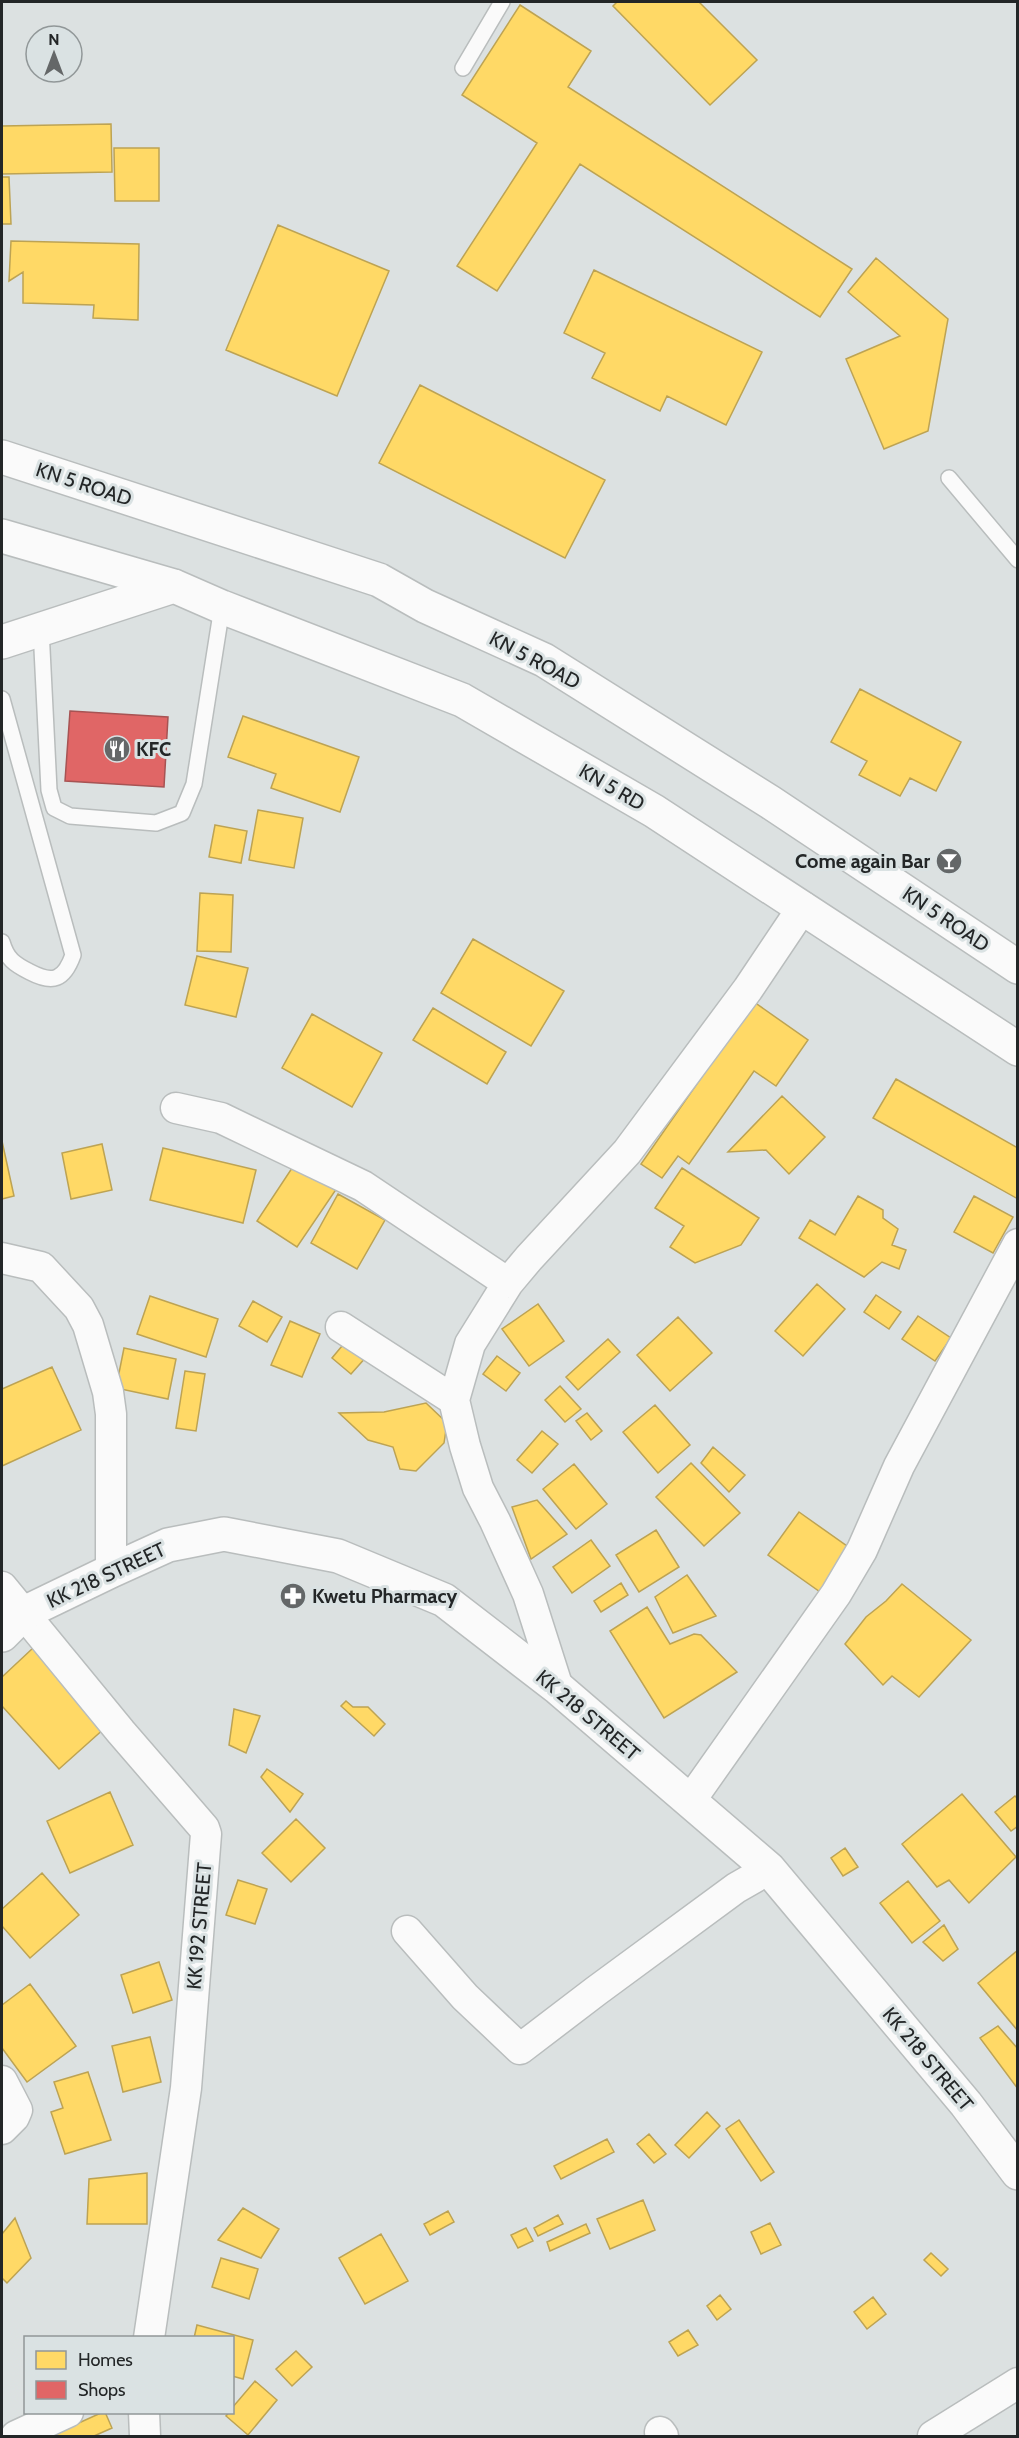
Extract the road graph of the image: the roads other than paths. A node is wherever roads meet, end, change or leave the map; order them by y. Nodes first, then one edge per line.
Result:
1 (502, 2) edge
2 (463, 68) dead end
3 (2, 457) edge
4 (949, 478) dead end
5 (2, 536) edge
6 (1017, 560) edge
7 (174, 586) junction
8 (222, 607) junction
9 (41, 629) junction
10 (2, 642) edge
11 (2, 699) edge
12 (803, 907) junction
13 (2, 942) edge
14 (1017, 967) edge
15 (1017, 1049) edge
16 (176, 1108) dead end
17 (1017, 1244) edge
18 (2, 1258) edge
19 (508, 1283) junction
20 (341, 1327) dead end
21 (454, 1400) junction
22 (111, 1571) junction
23 (2, 1587) edge
24 (13, 1624) edge
25 (558, 1688) junction
26 (690, 1801) junction
27 (769, 1869) junction
28 (407, 1931) dead end
29 (2, 2081) edge
30 (2, 2129) edge
31 (1017, 2174) edge
32 (149, 2336) edge
33 (1017, 2383) edge
34 (64, 2414) edge
35 (144, 2414) edge
36 (16, 2436) edge
37 (145, 2436) edge
38 (933, 2436) edge

1 - 2 lane
3 - 14 main road, KN 5 ROAD
4 - 6 lane
5 - 7 main road
7 - 8 main road, KN 5 RD
7 - 9 main road
8 - 9 lane
8 - 12 main road, KN 5 RD
9 - 10 main road
11 - 13 lane
12 - 15 main road, KN 5 RD
12 - 19 street
16 - 19 street
17 - 26 street
18 - 22 street
19 - 21 street
20 - 21 street
21 - 25 street
22 - 24 main road, KK 218 STREET
22 - 25 main road, KK 218 STREET
23 - 24 street, KK 192 STREET
24 - 32 street, KK 192 STREET
25 - 26 main road, KK 218 STREET
26 - 27 main road, KK 218 STREET
27 - 28 street
27 - 31 main road, KK 218 STREET
29 - 30 street
33 - 38 street
34 - 36 street
35 - 37 street

